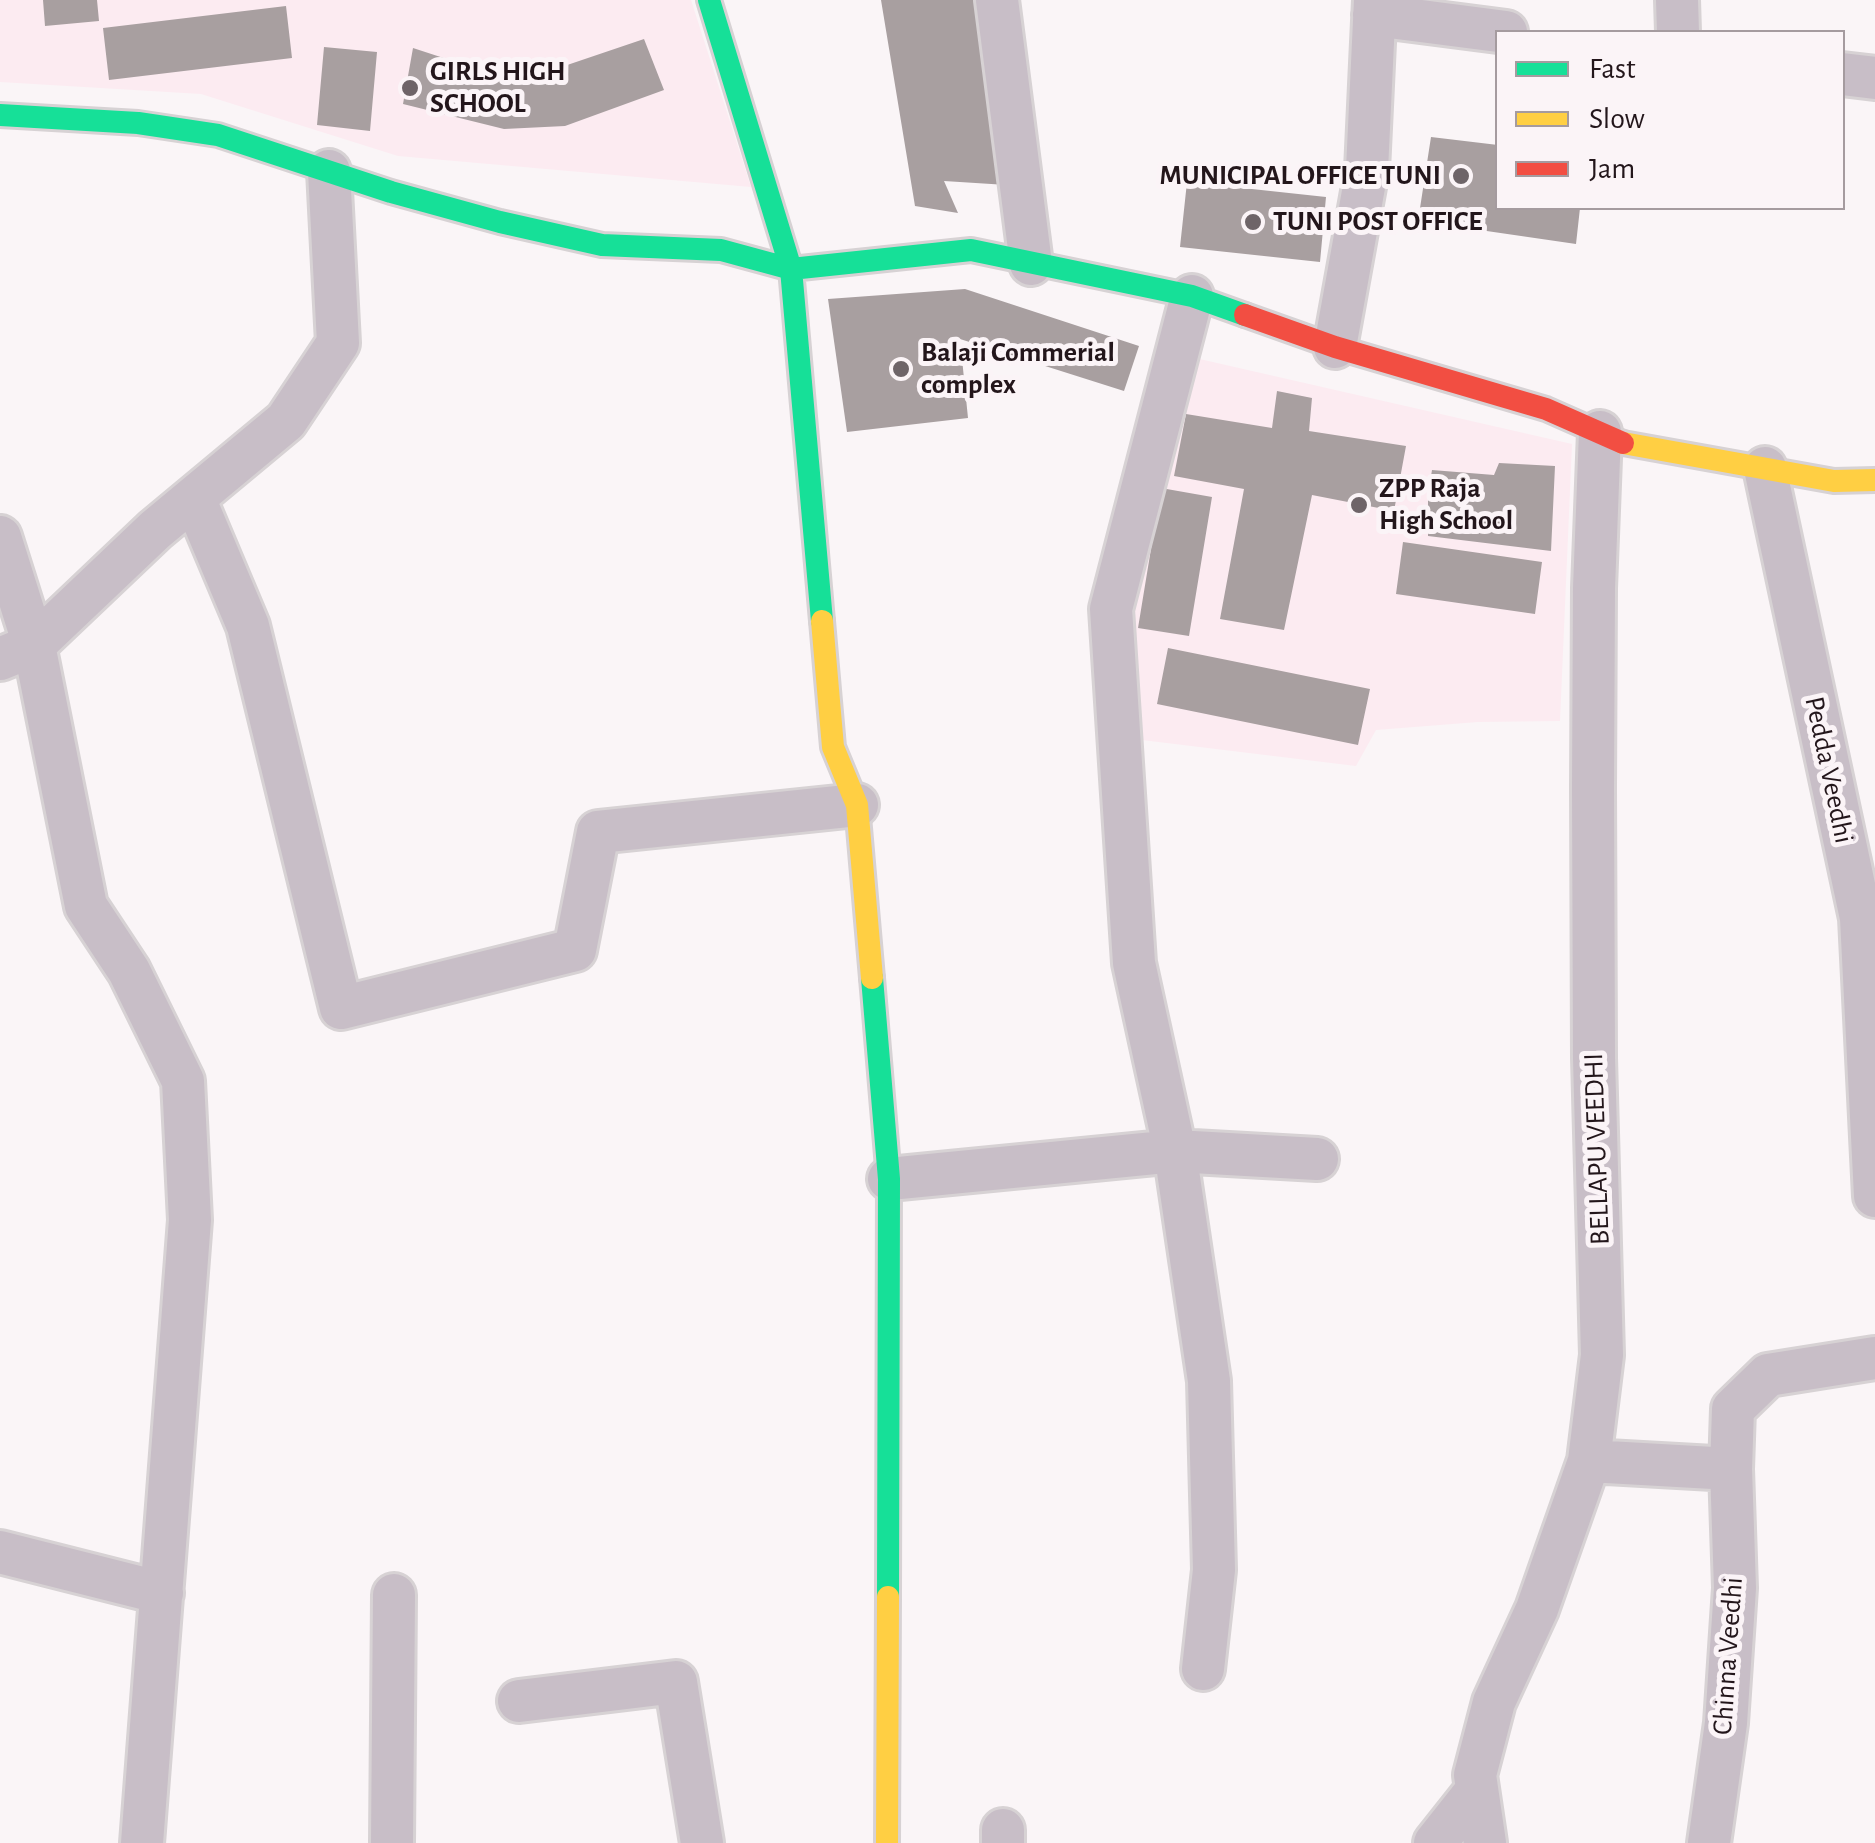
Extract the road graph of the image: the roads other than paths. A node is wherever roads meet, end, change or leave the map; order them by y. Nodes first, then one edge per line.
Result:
1 (709, 0) edge
2 (997, 0) edge
3 (1678, 0) edge
4 (1375, 8) edge
5 (1495, 30) edge
6 (1678, 30) edge
7 (1845, 74) edge
8 (1875, 78) edge
9 (0, 115) edge
10 (328, 171) junction
11 (1031, 264) junction
12 (791, 269) junction
13 (1192, 296) junction
14 (1334, 347) junction
15 (1600, 432) junction
16 (1765, 468) junction
17 (1875, 480) edge
18 (194, 498) junction
19 (0, 537) edge
20 (17, 652) edge
21 (857, 805) junction
22 (1175, 1151) junction
23 (1318, 1160) dead end
24 (889, 1179) junction
25 (1875, 1196) edge
26 (1875, 1358) edge
27 (1589, 1461) junction
28 (1730, 1468) junction
29 (0, 1552) edge
30 (162, 1593) junction
31 (394, 1595) dead end
32 (1203, 1670) dead end
33 (519, 1701) dead end
34 (1478, 1790) junction
35 (142, 1843) edge
36 (392, 1843) edge
37 (702, 1843) edge
38 (888, 1843) edge
39 (1435, 1843) edge
40 (1485, 1843) edge
41 (1709, 1843) edge

1 - 12 main road
2 - 11 street
3 - 6 street
4 - 5 street
4 - 14 street
7 - 8 street
9 - 10 main road
10 - 12 main road
10 - 18 street
11 - 12 main road
11 - 13 main road
12 - 21 main road
13 - 14 main road
13 - 22 street
14 - 15 main road
15 - 16 main road
15 - 27 street, BELLAPU VEEDHI
16 - 17 main road
16 - 25 street, Pedda Veedhi
18 - 20 street
18 - 21 street
19 - 20 street
20 - 30 street
21 - 24 main road
22 - 23 street
22 - 24 street
22 - 32 street
24 - 38 main road
26 - 28 street, Chinna Veedhi
27 - 28 street
27 - 34 street, BELLAPU VEEDHI
28 - 41 street, Chinna Veedhi
29 - 30 street
30 - 35 street
31 - 36 street
33 - 37 street
34 - 39 street
34 - 40 street, BELLAPU VEEDHI

